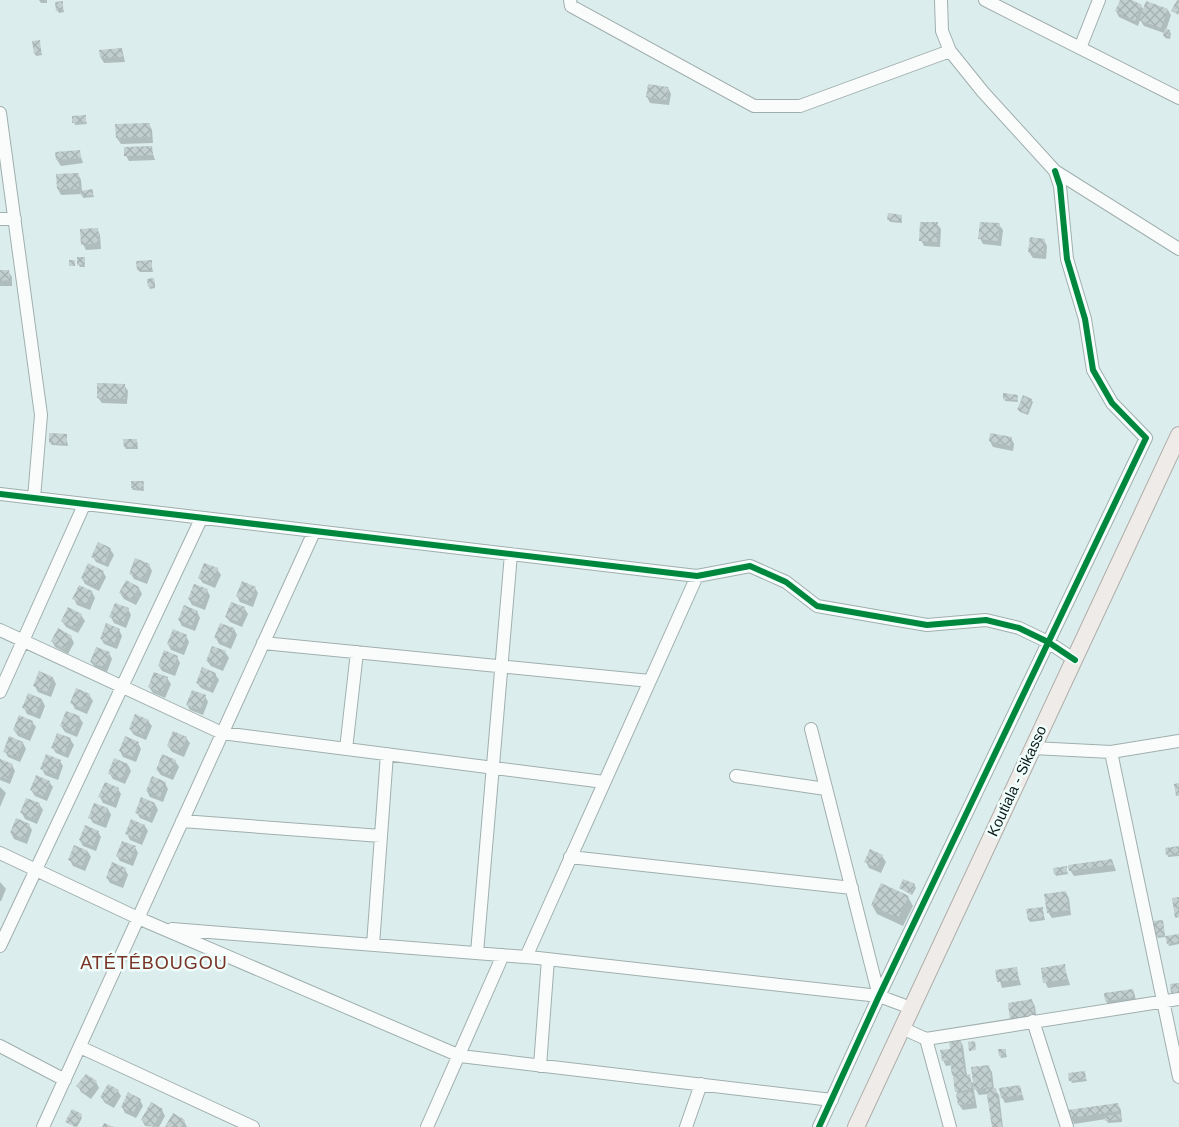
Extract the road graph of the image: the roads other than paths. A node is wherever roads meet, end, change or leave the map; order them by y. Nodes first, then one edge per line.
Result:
1 (570, 0) edge
2 (941, 0) edge
3 (985, 0) edge
4 (1099, 0) edge
5 (1080, 48) junction
6 (950, 51) junction
7 (1179, 98) edge
8 (0, 112) edge
9 (1055, 171) junction
10 (0, 219) edge
11 (14, 219) junction
12 (1179, 249) edge
13 (1179, 436) edge
14 (0, 494) edge
15 (34, 498) junction
16 (84, 505) junction
17 (201, 519) junction
18 (314, 532) junction
19 (511, 554) junction
20 (697, 576) junction
21 (0, 630) edge
22 (23, 640) junction
23 (1048, 642) junction
24 (263, 643) junction
25 (357, 652) junction
26 (1075, 660) junction
27 (501, 666) junction
28 (650, 681) junction
29 (122, 687) junction
30 (0, 692) edge
31 (811, 729) dead end
32 (222, 733) junction
33 (1179, 741) edge
34 (1032, 748) junction
35 (346, 749) junction
36 (1111, 752) junction
37 (387, 754) junction
38 (493, 768) junction
39 (736, 776) dead end
40 (604, 782) junction
41 (826, 789) junction
42 (182, 821) junction
43 (381, 836) junction
44 (0, 853) edge
45 (570, 857) junction
46 (36, 870) junction
47 (852, 888) junction
48 (138, 918) junction
49 (160, 928) junction
50 (373, 945) junction
51 (0, 946) edge
52 (477, 953) junction
53 (503, 955) junction
54 (526, 957) junction
55 (548, 959) junction
56 (879, 996) junction
57 (1179, 999) edge
58 (1162, 1002) junction
59 (911, 1008) junction
60 (1033, 1021) junction
61 (902, 1028) junction
62 (926, 1039) junction
63 (0, 1046) edge
64 (80, 1047) junction
65 (460, 1056) junction
66 (540, 1066) junction
67 (1179, 1077) edge
68 (65, 1080) junction
69 (701, 1084) junction
70 (832, 1100) junction
71 (43, 1127) edge
72 (253, 1127) edge
73 (427, 1127) edge
74 (686, 1127) edge
75 (819, 1127) edge
76 (856, 1127) edge
77 (950, 1127) edge
78 (1067, 1127) edge

1 - 6 street
2 - 6 street
3 - 5 street
4 - 5 street
5 - 7 street
6 - 9 street
8 - 11 street
9 - 12 street
9 - 23 street
10 - 11 street
11 - 15 street
13 - 26 main road, Koutiala - Sikasso
14 - 15 street
15 - 16 street
16 - 17 street
16 - 22 street
17 - 18 street
17 - 29 street
18 - 19 street
18 - 24 street
19 - 20 street
19 - 27 street
20 - 23 street
20 - 28 street
21 - 22 street
22 - 29 street
22 - 30 street
23 - 26 street
23 - 56 street
24 - 25 street
24 - 32 street
25 - 27 street
25 - 35 street
26 - 34 main road, Koutiala - Sikasso
27 - 28 street
27 - 38 street
28 - 40 street
29 - 32 street
29 - 46 street
31 - 41 street
32 - 35 street
32 - 42 street
33 - 36 street
34 - 36 street
34 - 59 main road, Koutiala - Sikasso
35 - 37 street
36 - 58 street
37 - 38 street
37 - 43 street
38 - 40 street
38 - 52 street
39 - 41 street
40 - 45 street
41 - 47 street
42 - 43 street
42 - 48 street
43 - 50 street
44 - 46 street
45 - 47 street
45 - 54 street
46 - 48 street
46 - 51 street
47 - 56 street
48 - 49 street
48 - 64 street
49 - 50 street
49 - 65 street
50 - 52 street
52 - 53 street
53 - 54 street
53 - 65 street
54 - 55 street
55 - 56 street
55 - 66 street
56 - 59 street
56 - 70 street
57 - 58 street
58 - 60 street
58 - 67 street
59 - 61 main road, Koutiala - Sikasso
60 - 62 street
60 - 78 street
61 - 62 street
61 - 76 main road, Koutiala - Sikasso
62 - 77 street
63 - 68 street
64 - 68 street
64 - 72 street
65 - 66 street
65 - 73 street
66 - 69 street
68 - 71 street
69 - 70 street
69 - 74 street
70 - 75 street

